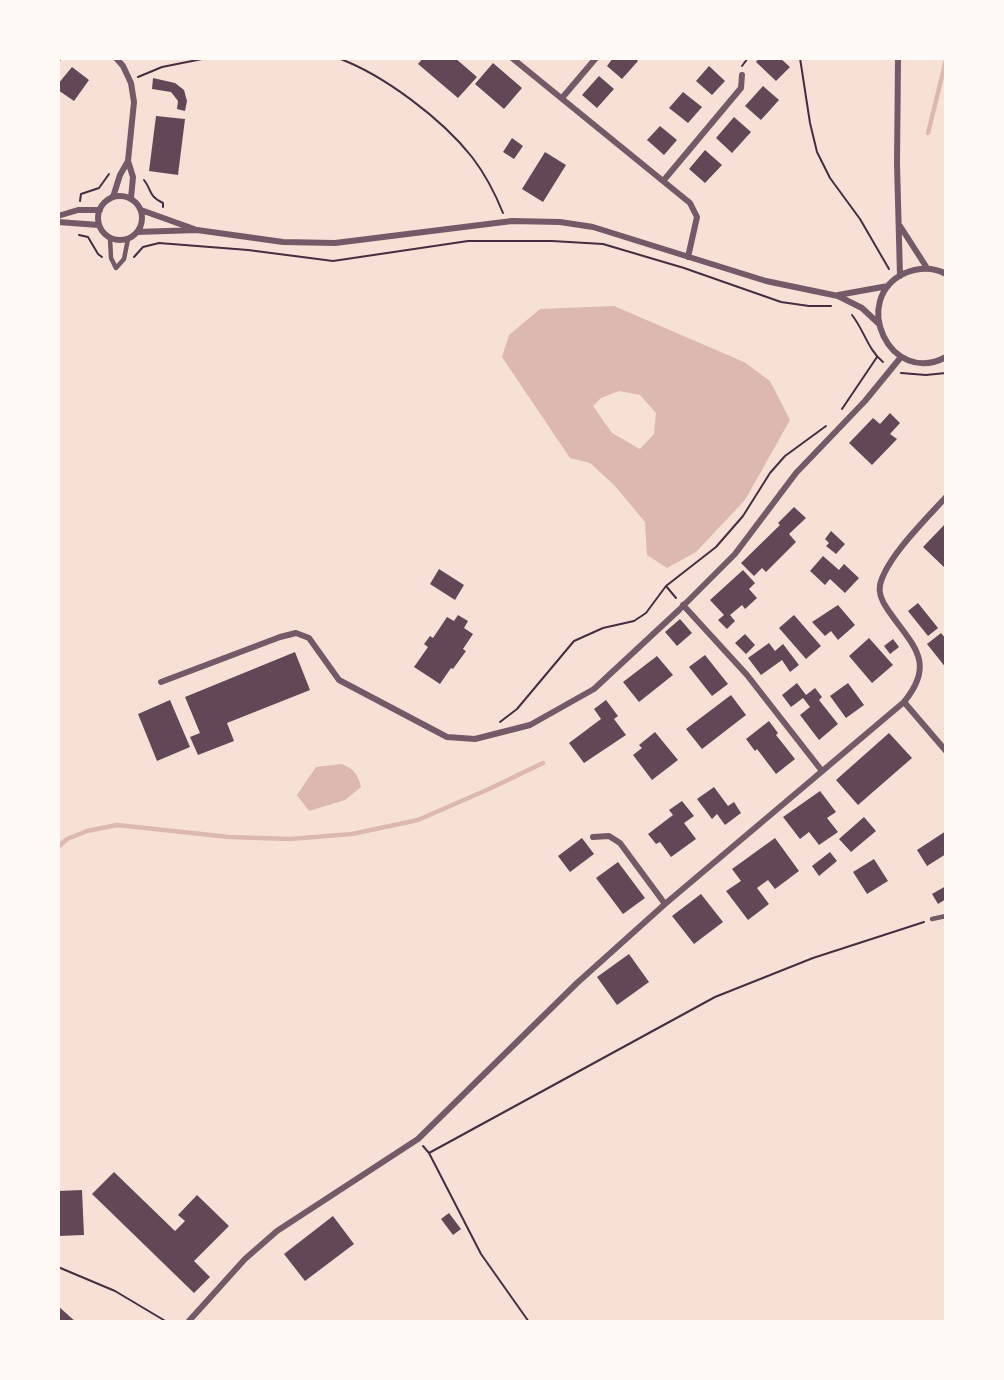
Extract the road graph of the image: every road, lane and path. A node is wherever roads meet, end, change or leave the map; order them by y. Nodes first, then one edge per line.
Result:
1 (116, 58) edge
2 (207, 58) edge
3 (339, 58) edge
4 (512, 58) edge
5 (596, 58) edge
6 (800, 58) edge
7 (898, 58) edge
8 (194, 60) edge
9 (742, 75) dead end
10 (130, 80) junction
11 (562, 99) junction
12 (128, 161) junction
13 (664, 180) junction
14 (113, 197) junction
15 (131, 198) junction
16 (100, 210) junction
17 (141, 210) junction
18 (58, 216) edge
19 (509, 221) junction
20 (58, 222) edge
21 (99, 225) junction
22 (900, 225) junction
23 (197, 230) junction
24 (137, 232) junction
25 (79, 235) dead end
26 (110, 238) junction
27 (128, 239) junction
28 (688, 257) junction
29 (111, 258) junction
30 (124, 259) junction
31 (927, 268) junction
32 (945, 274) edge
33 (898, 277) junction
34 (888, 286) junction
35 (837, 296) junction
36 (838, 308) dead end
37 (844, 309) dead end
38 (878, 323) junction
39 (877, 357) junction
40 (901, 357) junction
41 (945, 357) edge
42 (938, 361) junction
43 (945, 364) edge
44 (892, 369) junction
45 (945, 373) edge
46 (836, 415) dead end
47 (831, 421) dead end
48 (945, 497) edge
49 (666, 586) junction
50 (683, 605) junction
51 (161, 682) dead end
52 (904, 702) junction
53 (494, 726) dead end
54 (945, 751) edge
55 (822, 771) junction
56 (593, 837) dead end
57 (665, 904) junction
58 (945, 916) edge
59 (933, 919) joint
60 (58, 1267) edge
61 (167, 1322) edge
62 (188, 1322) edge
63 (529, 1322) edge

1 - 10 street
2 - 8 path
3 - 19 path
4 - 11 street
5 - 11 street
6 - 33 path
7 - 22 street
8 - 10 path
9 - 13 street
10 - 12 street
11 - 13 street
12 - 14 street
12 - 15 street
13 - 28 street
14 - 15 street
14 - 16 street
15 - 17 street
16 - 18 street
16 - 21 street
17 - 23 street
17 - 24 street
19 - 23 street
19 - 28 street
20 - 21 street
21 - 26 street
22 - 31 street
22 - 33 street
23 - 24 street
24 - 27 street
25 - 29 path
26 - 27 street
26 - 29 lane
27 - 30 lane
28 - 35 street
29 - 30 lane
30 - 36 path
31 - 32 street
31 - 33 street
33 - 34 street
34 - 35 street
34 - 38 street
35 - 38 street
37 - 39 path
38 - 40 street
39 - 44 path
39 - 46 path
40 - 42 street
40 - 44 street
41 - 42 street
42 - 43 street
44 - 45 path
44 - 50 street
47 - 49 path
48 - 52 street
49 - 50 path
49 - 53 path
50 - 51 street
50 - 55 street
52 - 54 street
52 - 55 street
55 - 57 street
56 - 57 street
57 - 62 street
58 - 59 lane
59 - 63 path
60 - 61 path

